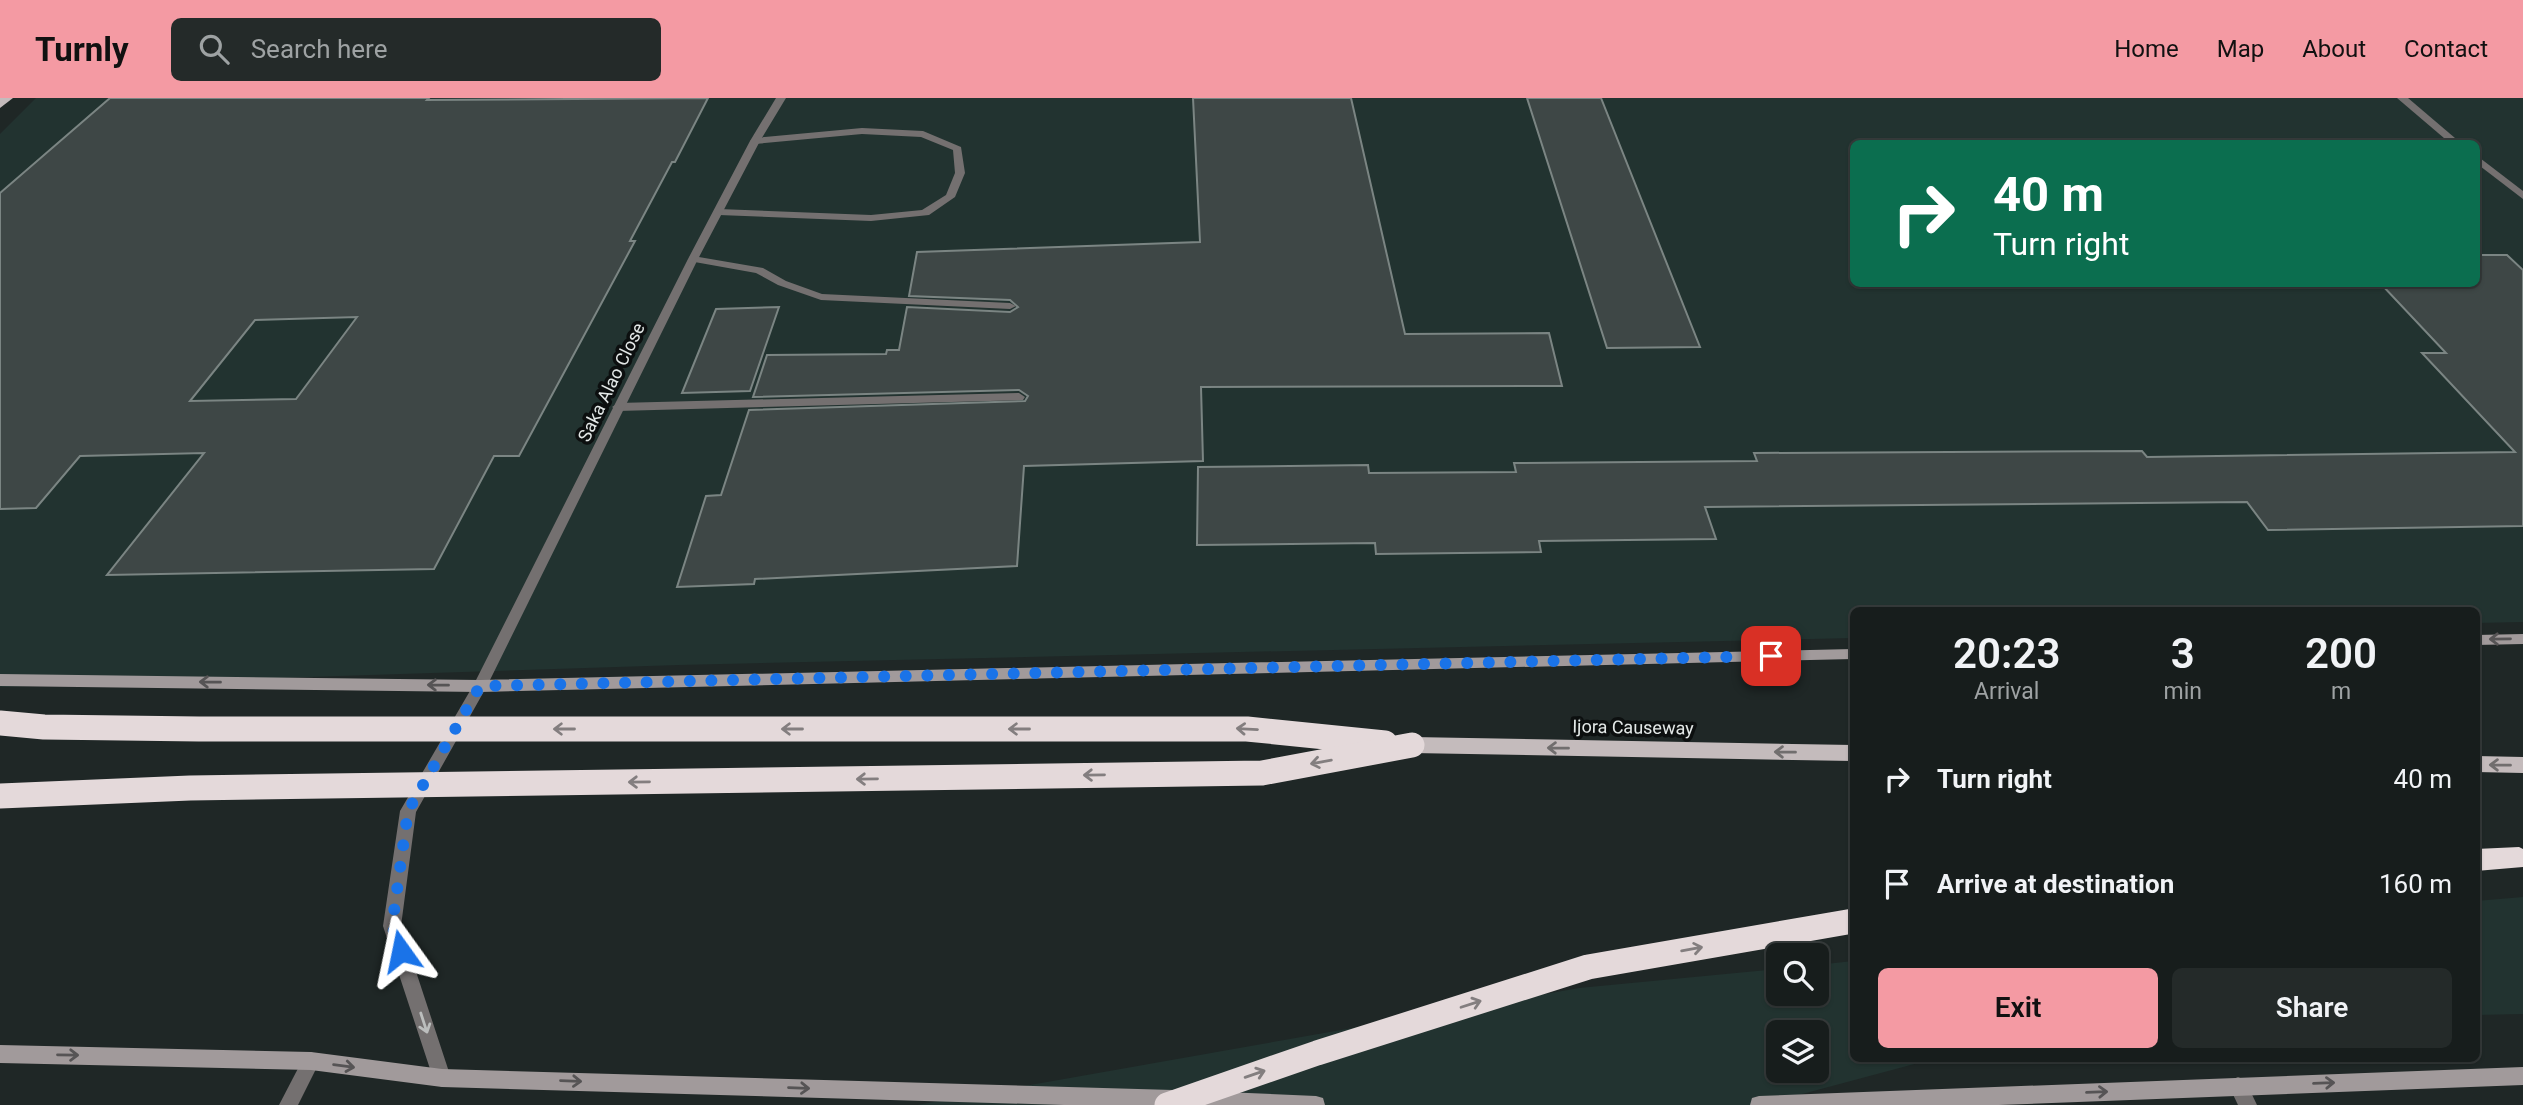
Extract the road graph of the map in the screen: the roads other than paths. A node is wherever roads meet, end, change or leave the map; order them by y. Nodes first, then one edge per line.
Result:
1 (7, 98) edge
2 (781, 98) edge
3 (2402, 98) edge
4 (0, 105) edge
5 (2453, 140) edge
6 (755, 141) junction
7 (2480, 161) edge
8 (2523, 196) edge
9 (719, 212) junction
10 (693, 259) junction
11 (1010, 306) dead end
12 (1019, 397) dead end
13 (618, 407) junction
14 (2523, 639) edge
15 (2480, 640) edge
16 (1850, 654) edge
17 (0, 680) edge
18 (480, 686) junction
19 (0, 723) edge
20 (1412, 745) junction
21 (1850, 753) edge
22 (2480, 764) edge
23 (2523, 765) edge
24 (0, 796) edge
25 (2521, 858) edge
26 (2480, 860) edge
27 (1850, 922) edge
28 (0, 1054) edge
29 (311, 1061) junction
30 (2523, 1076) edge
31 (442, 1078) junction
32 (2238, 1087) junction
33 (1172, 1103) edge
34 (288, 1105) edge
35 (1316, 1105) edge
36 (1759, 1105) edge
37 (2248, 1105) edge

1 - 4 main road
2 - 6 street, Saka Alao Close
3 - 5 street
6 - 9 street, Saka Alao Close
6 - 9 street
7 - 8 street
9 - 10 street, Saka Alao Close
10 - 11 street
10 - 13 street, Saka Alao Close
12 - 13 street
13 - 18 street, Saka Alao Close
14 -> 15 street
16 - 18 street
18 -> 17 street
18 -> 31 street, Saka Alao Close
20 -> 19 highway, bridge
21 -> 20 main road, Ijora Causeway
20 -> 24 highway, bridge
23 -> 22 main road
25 - 26 highway
33 -> 27 highway, bridge
28 -> 29 street
29 -> 31 street
29 - 34 street
32 -> 30 street
31 -> 33 street
36 -> 32 street
32 - 37 street
33 - 35 street

